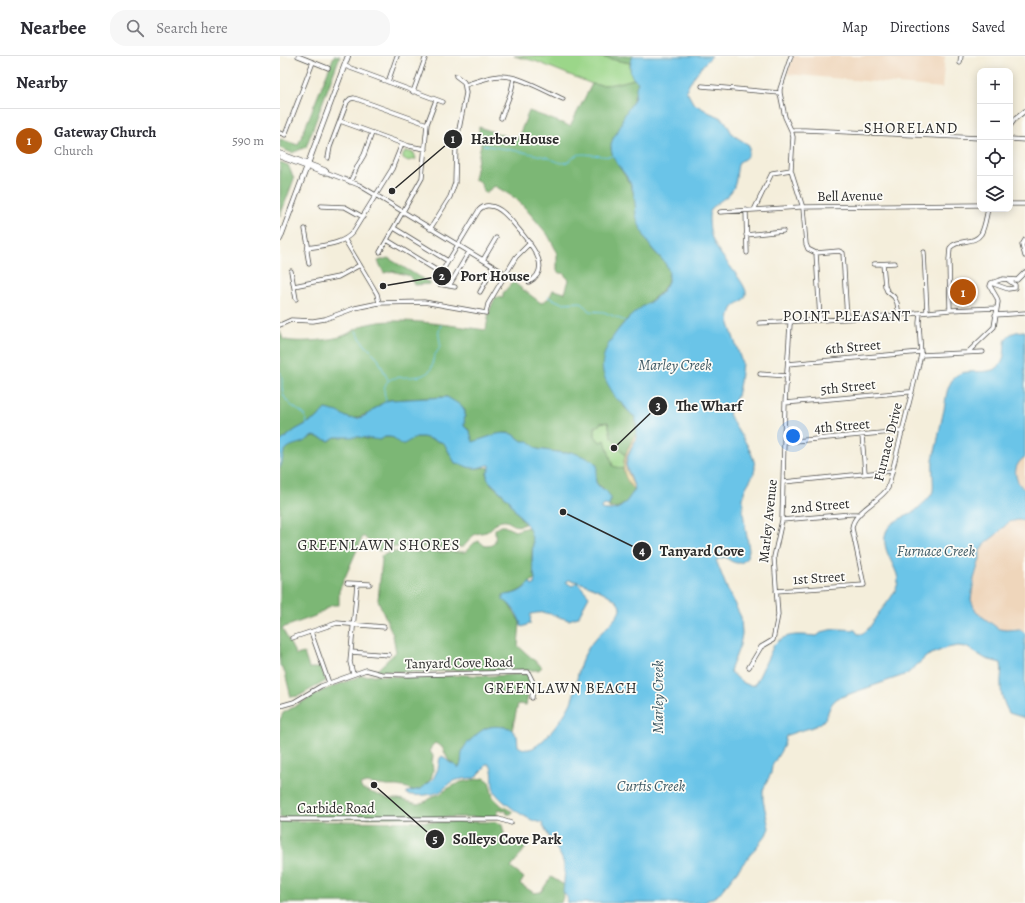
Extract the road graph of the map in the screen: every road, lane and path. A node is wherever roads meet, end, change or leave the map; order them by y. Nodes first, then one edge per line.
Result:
1 (298, 56) edge
2 (347, 56) edge
3 (397, 56) edge
4 (426, 56) edge
5 (791, 56) edge
6 (961, 56) edge
7 (313, 62) junction
8 (960, 63) dead end
9 (345, 66) junction
10 (328, 68) dead end
11 (456, 76) dead end
12 (514, 78) junction
13 (388, 82) junction
14 (465, 85) junction
15 (702, 86) dead end
16 (413, 92) junction
17 (780, 93) junction
18 (563, 99) dead end
19 (436, 100) junction
20 (443, 102) dead end
21 (1025, 111) edge
22 (501, 118) dead end
23 (340, 121) junction
24 (1013, 122) edge
25 (427, 124) junction
26 (791, 130) junction
27 (280, 133) edge
28 (372, 133) junction
29 (977, 138) edge
30 (1013, 139) edge
31 (1025, 140) edge
32 (402, 144) junction
33 (425, 149) junction
34 (280, 153) edge
35 (280, 157) edge
36 (328, 158) dead end
37 (307, 165) junction
38 (791, 170) junction
39 (350, 182) junction
40 (376, 196) junction
41 (977, 204) edge
42 (1013, 204) edge
43 (1025, 204) edge
44 (321, 206) dead end
45 (803, 208) junction
46 (746, 210) junction
47 (754, 210) junction
48 (403, 212) junction
49 (720, 212) dead end
50 (987, 212) edge
51 (363, 217) junction
52 (394, 228) junction
53 (304, 229) dead end
54 (430, 229) junction
55 (280, 232) edge
56 (783, 232) dead end
57 (746, 235) junction
58 (496, 238) dead end
59 (280, 239) edge
60 (345, 240) junction
61 (387, 240) junction
62 (1025, 240) edge
63 (530, 243) junction
64 (458, 245) junction
65 (308, 248) junction
66 (380, 252) dead end
67 (469, 252) junction
68 (924, 252) dead end
69 (747, 253) dead end
70 (816, 253) junction
71 (1025, 256) edge
72 (483, 260) junction
73 (448, 261) junction
74 (895, 263) dead end
75 (309, 264) dead end
76 (874, 264) dead end
77 (883, 264) junction
78 (360, 265) junction
79 (494, 267) junction
80 (291, 271) dead end
81 (1025, 272) edge
82 (506, 274) junction
83 (1007, 279) junction
84 (529, 282) dead end
85 (439, 284) dead end
86 (991, 284) junction
87 (294, 286) junction
88 (449, 286) junction
89 (454, 287) dead end
90 (480, 292) dead end
91 (296, 299) dead end
92 (379, 304) junction
93 (997, 308) junction
94 (950, 310) junction
95 (927, 312) junction
96 (920, 313) junction
97 (1025, 314) edge
98 (898, 315) junction
99 (996, 315) junction
100 (820, 319) junction
101 (847, 319) junction
102 (793, 320) junction
103 (759, 323) dead end
104 (280, 325) edge
105 (968, 352) junction
106 (983, 352) dead end
107 (921, 354) junction
108 (788, 364) junction
109 (760, 374) dead end
110 (787, 376) junction
111 (912, 392) junction
112 (786, 403) junction
113 (903, 431) junction
114 (862, 435) junction
115 (784, 442) junction
116 (892, 471) junction
117 (865, 473) junction
118 (784, 482) junction
119 (858, 516) junction
120 (782, 520) junction
121 (347, 583) dead end
122 (357, 584) junction
123 (370, 584) dead end
124 (776, 591) junction
125 (354, 624) junction
126 (384, 627) dead end
127 (310, 632) junction
128 (292, 638) dead end
129 (351, 652) junction
130 (389, 655) dead end
131 (749, 667) dead end
132 (353, 674) junction
133 (329, 683) junction
134 (532, 698) dead end
135 (280, 706) edge
136 (280, 819) edge
137 (511, 823) dead end

1 - 7 street
2 - 9 main road
2 - 37 main road
3 - 13 street
4 - 16 street
5 - 17 street
6 - 8 street
7 - 10 street
7 - 27 street
9 - 13 street
9 - 37 main road
11 - 14 street
12 - 14 street
12 - 18 street
12 - 22 street
13 - 16 street
14 - 54 street
15 - 17 street
16 - 19 street
17 - 26 street
19 - 20 street
19 - 25 street
21 - 24 street
23 - 25 street
23 - 28 street
23 - 36 street
25 - 33 street
26 - 29 street
26 - 38 street
28 - 32 street
28 - 39 street
30 - 31 street
32 - 33 street
32 - 40 street
33 - 48 street
34 - 37 street
35 - 37 street
37 - 39 street
37 - 55 main road
37 - 59 main road
38 - 45 street
38 - 47 street
39 - 40 street
40 - 48 street
40 - 51 street
41 - 45 street, Bell Avenue
42 - 43 street
44 - 51 street
45 - 47 street, Bell Avenue
45 - 70 street
46 - 47 street, Bell Avenue
46 - 49 street, Bell Avenue
46 - 57 street
48 - 52 street
48 - 54 street
50 - 94 street
51 - 60 street
52 - 61 street
52 - 73 street
53 - 65 street
54 - 64 street
56 - 57 street
57 - 69 street
58 - 72 street
60 - 65 street
60 - 78 street
61 - 66 street
61 - 73 street
62 - 71 street
63 - 64 street
63 - 82 street
63 - 84 street
64 - 67 street
64 - 73 street
65 - 75 street
67 - 72 street
67 - 88 street
68 - 95 street
70 - 100 street
70 - 101 street
72 - 79 street
74 - 77 street
76 - 77 street
77 - 98 street
78 - 87 street
78 - 92 street
79 - 82 street
79 - 90 street
80 - 87 street
81 - 83 street
82 - 92 street
83 - 86 street
83 - 86 street
85 - 88 street
86 - 93 street
87 - 91 street
88 - 89 street
92 - 104 street
93 - 94 street
93 - 99 street
94 - 95 street
95 - 96 street
96 - 98 street
96 - 107 street, Furnace Drive
97 - 99 street
98 - 101 street
99 - 105 street
100 - 101 street
100 - 102 street
102 - 103 street
102 - 108 street, Marley Avenue
105 - 106 street, 6th Street
105 - 107 street, 6th Street
107 - 108 street, 6th Street
107 - 111 street, Furnace Drive
108 - 110 street, Marley Avenue
109 - 110 street
110 - 112 street, Marley Avenue
111 - 112 street, 5th Street
111 - 113 street, Furnace Drive
112 - 115 street, Marley Avenue
113 - 114 street, 4th Street
113 - 116 street, Furnace Drive
114 - 115 street, 4th Street
114 - 117 street
115 - 118 street, Marley Avenue
116 - 117 street
116 - 119 street, Furnace Drive
117 - 118 street
118 - 120 street, Marley Avenue
119 - 120 street, 2nd Street
119 - 124 street, 1st Street
120 - 124 street, Marley Avenue
121 - 122 street
122 - 123 street
122 - 125 street
124 - 131 street, Marley Avenue
125 - 126 street
125 - 127 street
125 - 129 street
127 - 128 street
127 - 133 street
129 - 130 street
129 - 132 street
132 - 133 street
132 - 134 street, Tanyard Cove Road
133 - 135 street
136 - 137 street, Carbide Road

